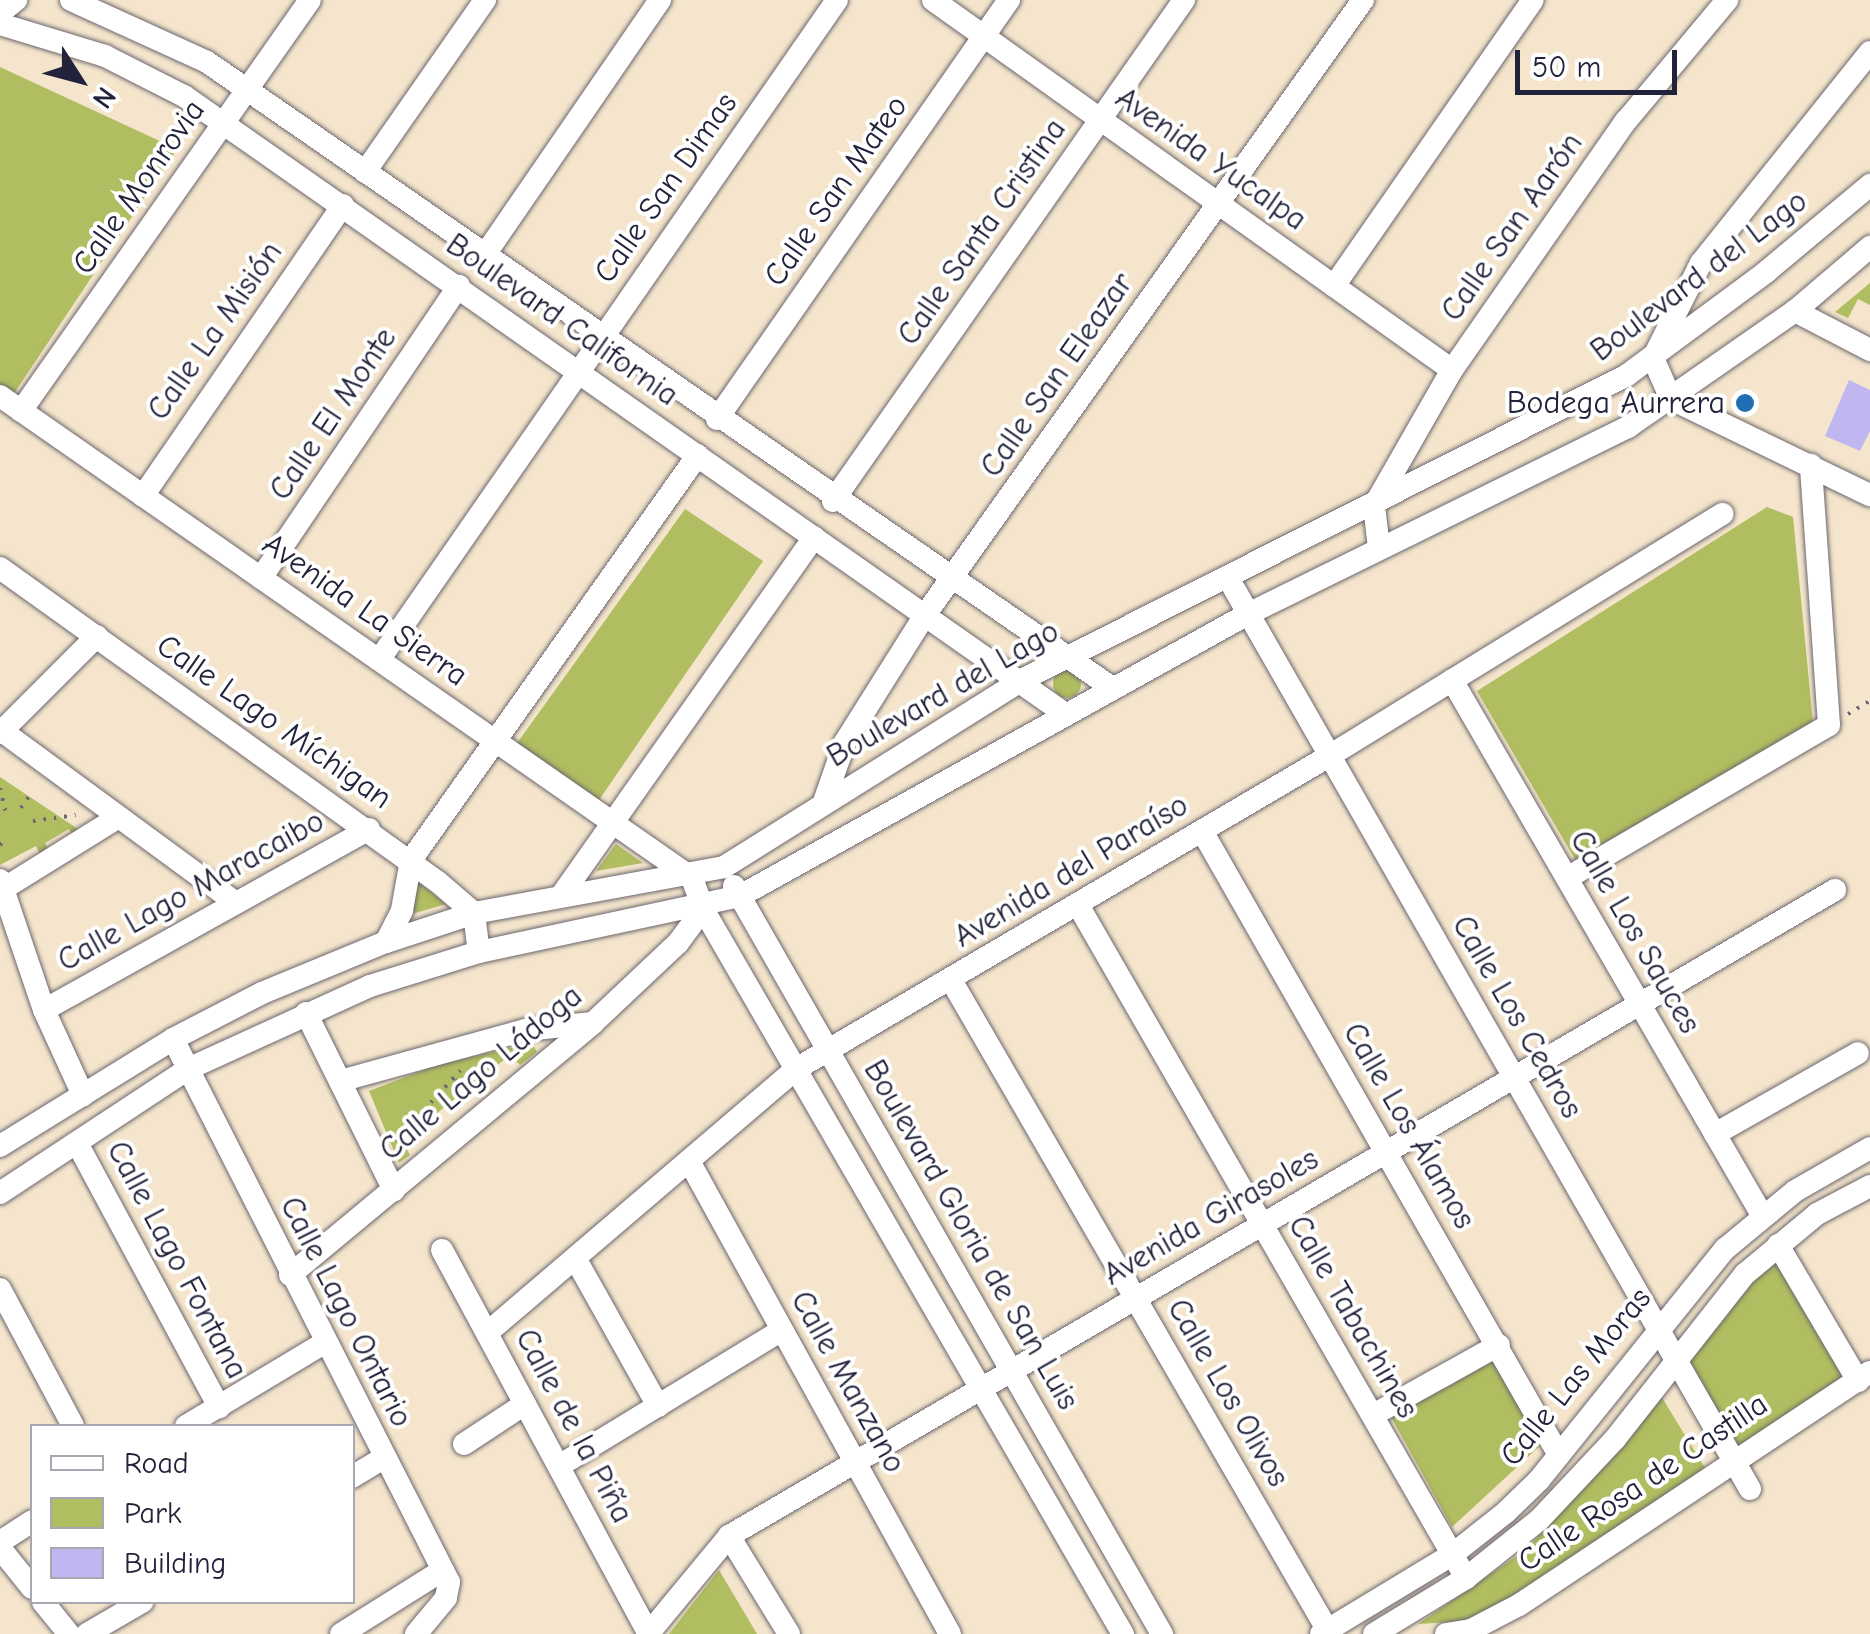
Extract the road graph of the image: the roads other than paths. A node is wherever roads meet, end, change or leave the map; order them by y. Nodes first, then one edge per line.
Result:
1 (16, 0) edge
2 (71, 0) edge
3 (310, 0) edge
4 (485, 0) edge
5 (660, 0) edge
6 (836, 0) edge
7 (933, 0) edge
8 (1009, 0) edge
9 (1184, 0) edge
10 (1363, 0) edge
11 (1533, 0) edge
12 (1727, 0) edge
13 (126, 9) edge
14 (0, 13) edge
15 (0, 24) edge
16 (984, 36) junction
17 (1870, 52) edge
18 (247, 90) junction
19 (1100, 119) junction
20 (225, 122) junction
21 (365, 172) junction
22 (1870, 184) edge
23 (1218, 203) junction
24 (343, 205) junction
25 (1870, 246) edge
26 (484, 256) junction
27 (459, 286) junction
28 (1334, 286) junction
29 (1795, 312) junction
30 (602, 338) junction
31 (1870, 350) edge
32 (1653, 358) junction
33 (1452, 370) junction
34 (579, 371) junction
35 (0, 396) edge
36 (1671, 399) junction
37 (21, 411) junction
38 (717, 419) junction
39 (698, 455) junction
40 (1811, 465) junction
41 (1870, 495) edge
42 (144, 496) junction
43 (833, 500) junction
44 (1374, 506) junction
45 (1723, 514) dead end
46 (814, 536) junction
47 (1379, 548) junction
48 (0, 568) edge
49 (261, 578) junction
50 (1228, 578) junction
51 (951, 581) junction
52 (1248, 614) junction
53 (925, 615) junction
54 (97, 636) junction
55 (1070, 658) junction
56 (378, 660) junction
57 (1452, 680) junction
58 (1020, 682) junction
59 (1111, 687) junction
60 (1064, 713) junction
61 (1, 732) edge
62 (495, 741) junction
63 (1330, 756) junction
64 (826, 799) junction
65 (111, 813) junction
66 (612, 822) junction
67 (369, 828) junction
68 (1202, 831) junction
69 (411, 860) junction
70 (724, 868) junction
71 (692, 878) junction
72 (1567, 878) junction
73 (2, 885) edge
74 (1835, 890) dead end
75 (561, 896) junction
76 (740, 896) junction
77 (236, 903) junction
78 (1078, 904) junction
79 (703, 910) junction
80 (474, 914) junction
81 (386, 942) junction
82 (479, 952) junction
83 (951, 980) junction
84 (1640, 1004) junction
85 (44, 1010) junction
86 (306, 1013) junction
87 (592, 1022) junction
88 (173, 1039) junction
89 (829, 1051) junction
90 (1858, 1053) dead end
91 (188, 1069) junction
92 (796, 1070) junction
93 (1514, 1078) junction
94 (340, 1082) junction
95 (83, 1095) junction
96 (1715, 1134) junction
97 (78, 1144) junction
98 (0, 1146) edge
99 (1870, 1148) edge
100 (1386, 1152) junction
101 (688, 1161) junction
102 (1870, 1186) edge
103 (394, 1190) junction
104 (0, 1193) edge
105 (1762, 1215) junction
106 (1262, 1224) junction
107 (1778, 1245) junction
108 (442, 1250) dead end
109 (575, 1258) junction
110 (290, 1275) junction
111 (0, 1288) edge
112 (1135, 1298) junction
113 (782, 1330) junction
114 (487, 1333) junction
115 (324, 1343) junction
116 (1666, 1344) junction
117 (1498, 1345) junction
118 (1012, 1371) junction
119 (1864, 1376) edge
120 (981, 1388) junction
121 (525, 1404) junction
122 (658, 1406) junction
123 (218, 1407) junction
124 (1372, 1415) junction
125 (73, 1424) edge
126 (189, 1424) edge
127 (464, 1444) dead end
128 (1559, 1454) junction
129 (384, 1458) junction
130 (1734, 1461) junction
131 (855, 1462) junction
132 (559, 1466) junction
133 (355, 1474) edge
134 (1750, 1489) dead end
135 (30, 1522) edge
136 (729, 1536) junction
137 (0, 1545) edge
138 (1452, 1554) junction
139 (446, 1576) junction
140 (1466, 1578) junction
141 (30, 1585) edge
142 (45, 1604) edge
143 (139, 1604) edge
144 (1324, 1632) edge
145 (69, 1634) edge
146 (88, 1634) edge
147 (341, 1634) edge
148 (416, 1634) edge
149 (648, 1634) edge
150 (788, 1634) edge
151 (950, 1634) edge
152 (1123, 1634) edge
153 (1162, 1634) edge
154 (1374, 1634) edge
155 (1446, 1634) edge

1 - 14 street
2 - 13 street, Boulevard California
3 - 18 street, Calle Monrovia
4 - 21 street
5 - 26 street
6 - 30 street, Calle San Dimas
7 - 16 street, Avenida Yucalpa
8 - 16 street, Calle San Mateo
9 - 19 street, Calle Santa Cristina
10 - 23 street, Calle San Eleazar
11 - 28 street
12 - 33 street, Calle San Aarón
13 - 18 street, Boulevard California
15 - 20 street, Boulevard California
16 - 19 street, Avenida Yucalpa
16 - 38 street, Calle San Mateo
17 - 32 street
18 - 20 street, Calle Monrovia
18 - 21 street, Boulevard California
19 - 23 street, Avenida Yucalpa
19 - 43 street, Calle Santa Cristina
20 - 24 street, Boulevard California
20 - 37 street, Calle Monrovia
21 - 26 street, Boulevard California
22 - 32 street, Boulevard del Lago
23 - 28 street, Avenida Yucalpa
23 - 51 street, Calle San Eleazar
24 - 27 street, Boulevard California
24 - 42 street, Calle La Misión
25 - 29 street
26 - 30 street, Boulevard California
27 - 34 street, Boulevard California
27 - 49 street, Calle El Monte
28 - 33 street, Avenida Yucalpa
29 - 31 street
29 - 36 street
30 - 34 street, Calle San Dimas
30 - 38 street, Boulevard California
32 - 36 street
32 - 44 street, Boulevard del Lago
33 - 44 street, Calle San Aarón
34 - 39 street, Boulevard California
34 - 56 street, Calle San Dimas
35 - 37 street, Avenida La Sierra
36 - 40 street
36 - 47 street
37 - 42 street, Avenida La Sierra
38 - 43 street, Boulevard California
39 - 46 street, Boulevard California
39 - 62 street
40 - 41 street
40 - 72 street
42 - 49 street, Avenida La Sierra
43 - 51 street, Boulevard California
44 - 47 street
44 - 50 street, Boulevard del Lago
45 - 57 street, Avenida del Paraíso
46 - 53 street, Boulevard California
46 - 66 street
47 - 52 street
48 - 54 street, Calle Lago Míchigan
49 - 56 street, Avenida La Sierra
50 - 52 street, Calle Los Cedros
50 - 55 street, Boulevard del Lago
51 - 53 street, Calle San Eleazar
51 - 55 street, Boulevard California
52 - 59 street
52 - 63 street, Calle Los Cedros
53 - 58 street, Boulevard California
53 - 64 street, Calle San Eleazar
54 - 61 street
54 - 67 street, Calle Lago Míchigan
55 - 58 street, Boulevard del Lago
55 - 59 street, Boulevard California
56 - 62 street, Avenida La Sierra
57 - 63 street, Avenida del Paraíso
57 - 72 street, Calle Los Sauces
58 - 60 street, Boulevard California
58 - 64 street, Boulevard del Lago
59 - 60 street
60 - 76 street
61 - 65 street
62 - 66 street, Avenida La Sierra
62 - 69 street
63 - 68 street, Avenida del Paraíso
63 - 93 street, Calle Los Cedros
64 - 70 street, Boulevard del Lago
65 - 73 street
65 - 77 street
66 - 71 street, Avenida La Sierra
66 - 75 street
67 - 69 street, Calle Lago Míchigan
67 - 77 street, Calle Lago Maracaibo
68 - 78 street, Avenida del Paraíso
68 - 100 street, Calle Los Álamos
69 - 80 street, Calle Lago Míchigan
69 - 81 street
70 - 71 street, Boulevard del Lago
70 - 76 street, Boulevard Gloria de San Luis
71 - 75 street, Boulevard del Lago
71 - 79 street
72 - 84 street, Calle Los Sauces
73 - 85 street
74 - 84 street, Avenida Girasoles
75 - 80 street, Boulevard del Lago
76 - 79 street
76 - 89 street, Boulevard Gloria de San Luis
77 - 85 street, Calle Lago Maracaibo
78 - 83 street, Avenida del Paraíso
78 - 106 street, Calle Tabachines
79 - 82 street
79 - 87 street, Calle Lago Ládoga
79 - 92 street
80 - 81 street, Boulevard del Lago
80 - 82 street
81 - 88 street, Boulevard del Lago
82 - 86 street
83 - 89 street, Avenida del Paraíso
83 - 112 street, Calle Los Olivos
84 - 93 street, Avenida Girasoles
84 - 96 street, Calle Los Sauces
85 - 95 street
86 - 91 street
86 - 94 street
87 - 94 street
87 - 103 street, Calle Lago Ládoga
88 - 91 street, Calle Lago Ontario
88 - 95 street, Boulevard del Lago
89 - 92 street, Avenida del Paraíso
89 - 118 street, Boulevard Gloria de San Luis
90 - 96 street
91 - 97 street
91 - 110 street, Calle Lago Ontario
92 - 101 street, Avenida del Paraíso
92 - 120 street
93 - 100 street, Avenida Girasoles
93 - 116 street, Calle Los Cedros
94 - 103 street
95 - 98 street, Boulevard del Lago
96 - 105 street, Calle Los Sauces
97 - 104 street
97 - 123 street, Calle Lago Fontana
99 - 105 street, Calle Las Moras
100 - 106 street, Avenida Girasoles
100 - 117 street, Calle Los Álamos
101 - 109 street, Avenida del Paraíso
101 - 113 street, Calle Manzano
102 - 107 street
103 - 110 street, Calle Lago Ládoga
105 - 116 street, Calle Las Moras
106 - 112 street, Avenida Girasoles
106 - 124 street, Calle Tabachines
107 - 116 street
107 - 119 street
108 - 114 street, Calle de la Piña
109 - 114 street, Avenida del Paraíso
109 - 122 street
110 - 115 street, Calle Lago Ontario
111 - 125 street
112 - 118 street, Avenida Girasoles
112 - 144 street, Calle Los Olivos
113 - 122 street
113 - 131 street, Calle Manzano
114 - 121 street, Calle de la Piña
115 - 123 street
115 - 129 street, Calle Lago Ontario
116 - 128 street, Calle Las Moras
116 - 130 street, Calle Los Cedros
116 - 140 street
117 - 124 street
117 - 128 street, Calle Los Álamos
118 - 120 street, Avenida Girasoles
118 - 153 street, Boulevard Gloria de San Luis
119 - 130 street, Calle Rosa de Castilla
120 - 131 street, Avenida Girasoles
120 - 152 street
121 - 127 street
121 - 132 street, Calle de la Piña
122 - 132 street
123 - 126 street
124 - 138 street, Calle Tabachines
128 - 138 street, Calle Las Moras
129 - 133 street
129 - 139 street, Calle Lago Ontario
130 - 134 street, Calle Los Cedros
130 - 155 street, Calle Rosa de Castilla
131 - 136 street, Avenida Girasoles
131 - 151 street, Calle Manzano
132 - 149 street, Calle de la Piña
135 - 137 street
136 - 149 street, Avenida Girasoles
136 - 150 street
137 - 141 street
138 - 140 street, Calle Tabachines
138 - 144 street, Calle Las Moras
139 - 147 street
139 - 148 street
140 - 154 street
142 - 145 street
143 - 146 street

